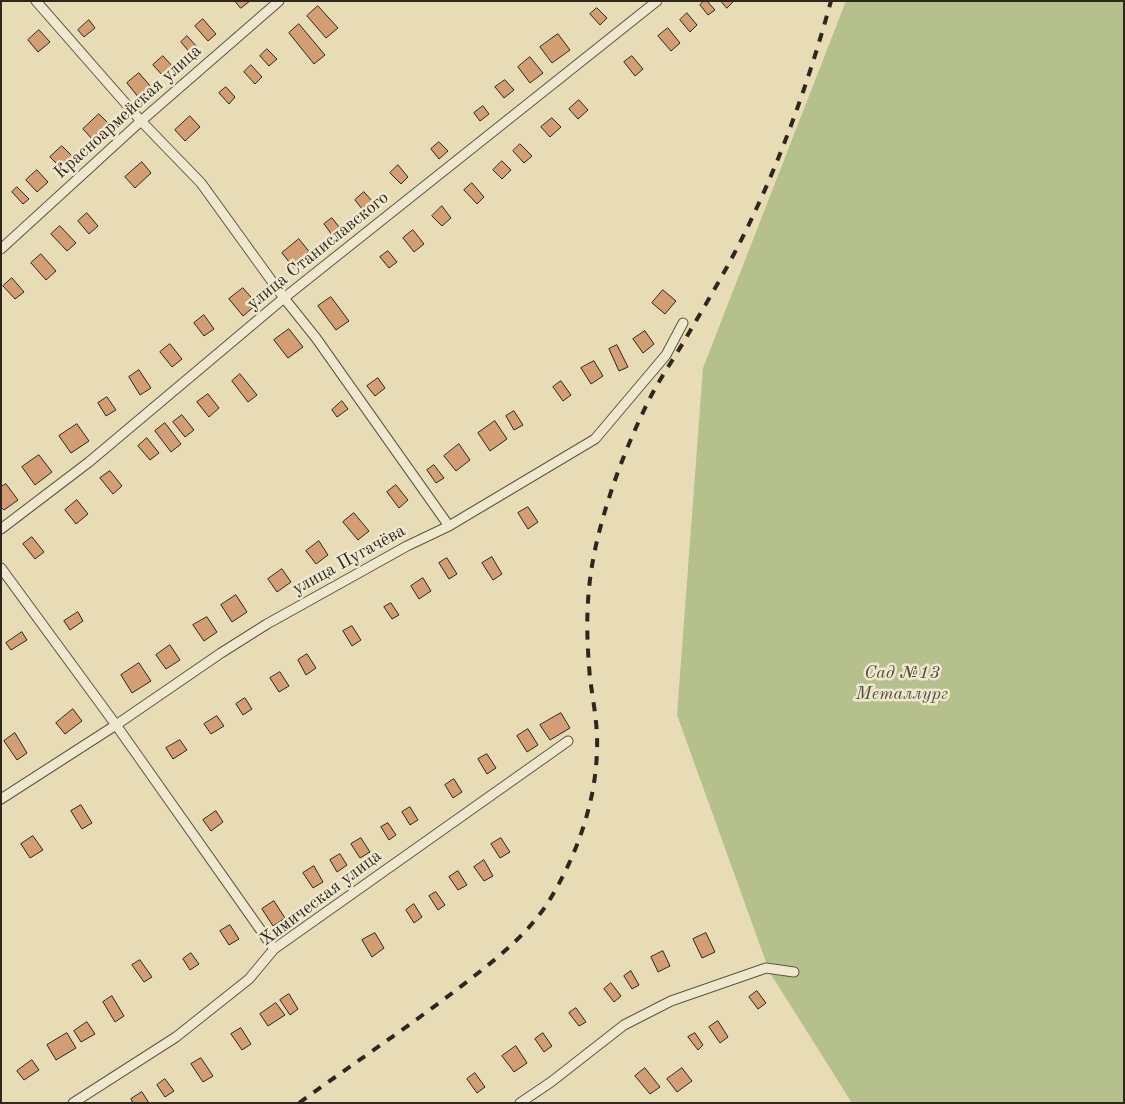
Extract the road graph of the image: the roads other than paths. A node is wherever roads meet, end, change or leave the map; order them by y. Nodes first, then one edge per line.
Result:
1 (36, 1) edge
2 (279, 1) edge
3 (657, 1) edge
4 (141, 121) junction
5 (1, 249) edge
6 (284, 298) junction
7 (683, 324) dead end
8 (449, 526) junction
9 (1, 529) edge
10 (1, 568) edge
11 (116, 725) junction
12 (568, 741) dead end
13 (1, 799) edge
14 (274, 949) junction
15 (794, 972) dead end
16 (73, 1103) edge
17 (520, 1103) edge

1 - 4 street
2 - 4 street, Красноармейская улица
3 - 6 street, улица Станиславского
4 - 5 street, Красноармейская улица
4 - 6 street
6 - 8 street
6 - 9 street, улица Станиславского
7 - 8 street, улица Пугачёва
8 - 11 street, улица Пугачёва
10 - 11 street
11 - 13 street, улица Пугачёва
11 - 14 street
12 - 14 street, Химическая улица
14 - 16 street, Химическая улица
15 - 17 street

